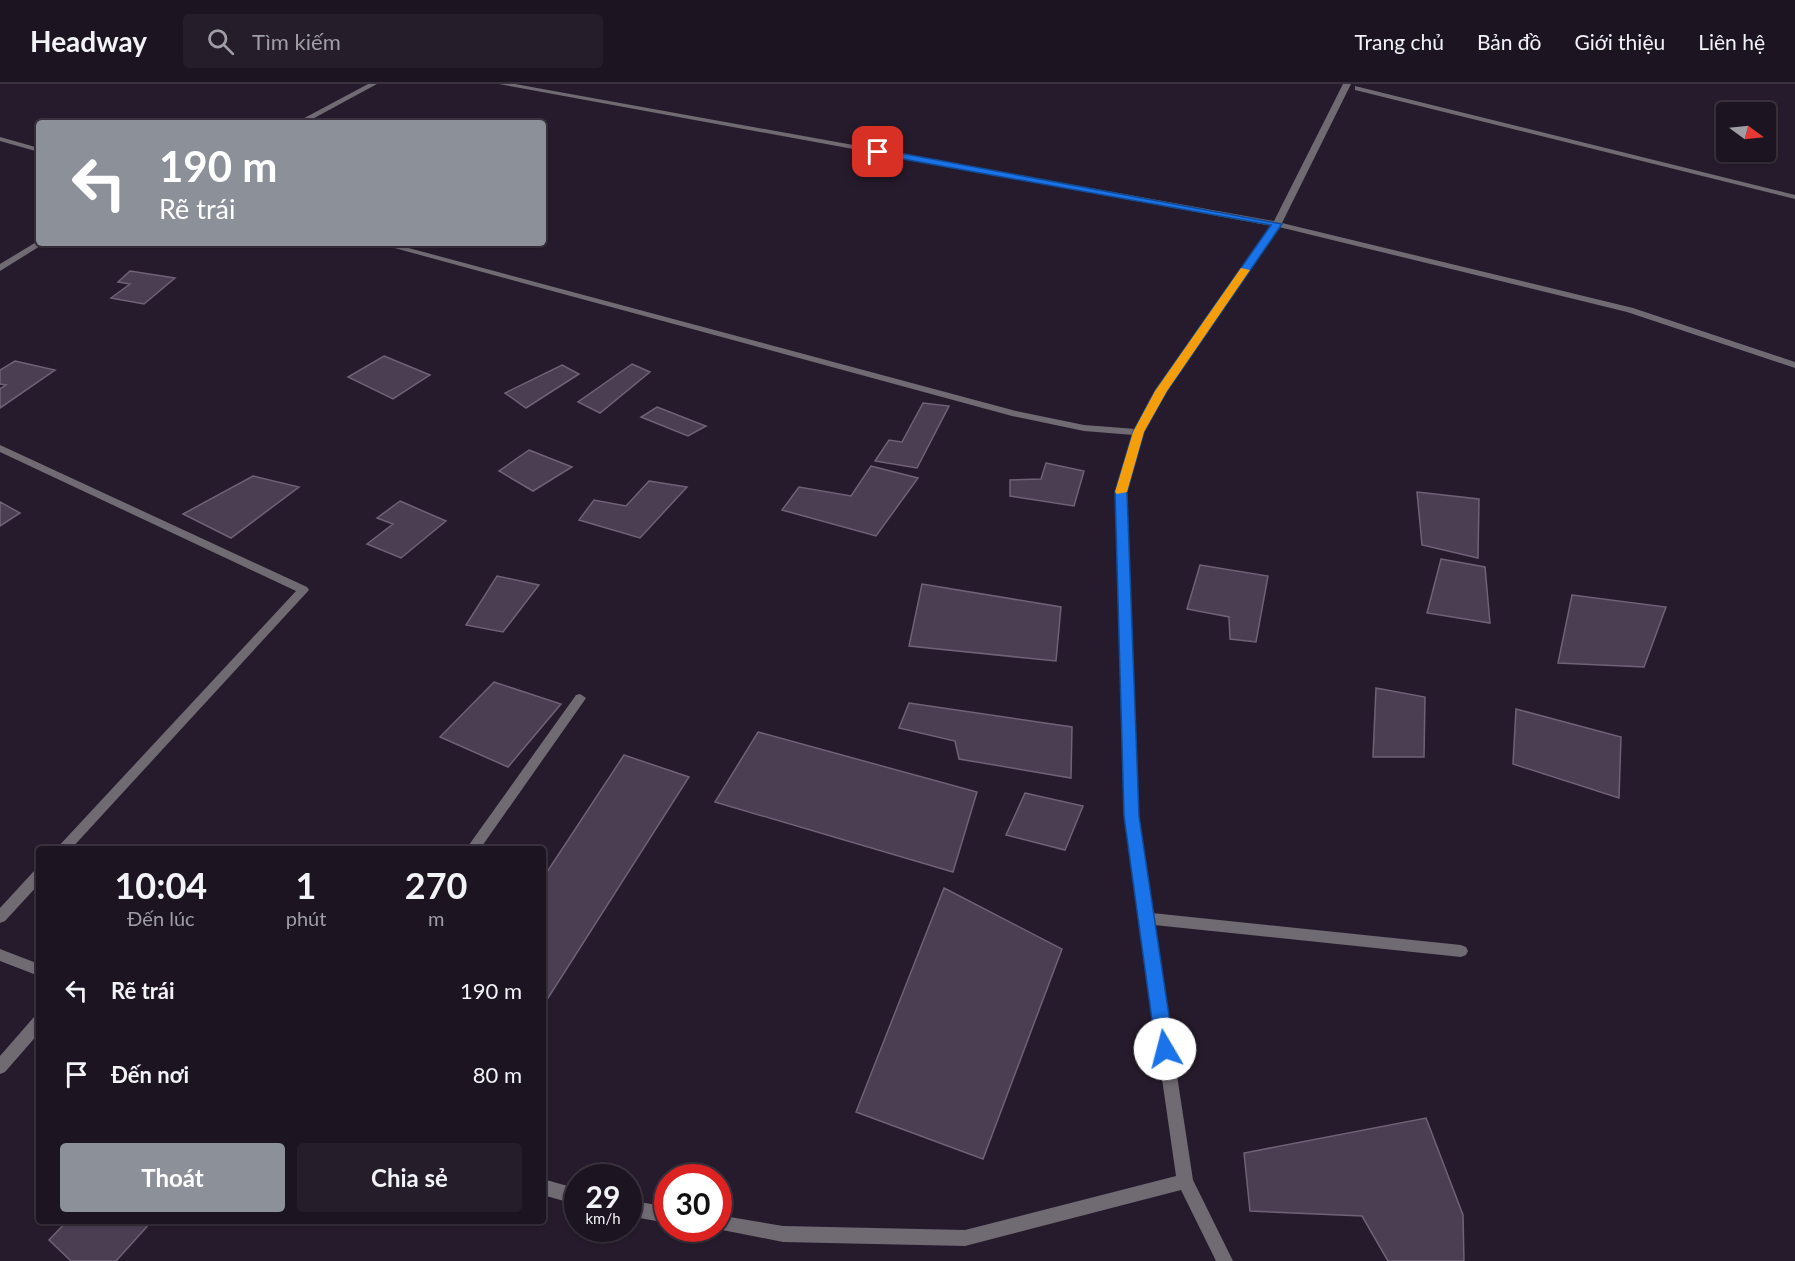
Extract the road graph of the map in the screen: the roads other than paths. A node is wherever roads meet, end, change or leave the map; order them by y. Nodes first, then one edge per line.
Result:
1 (373, 84) edge
2 (503, 84) edge
3 (1352, 86) edge
4 (305, 120) edge
5 (0, 139) edge
6 (36, 149) edge
7 (1795, 197) edge
8 (1277, 224) junction
9 (36, 246) edge
10 (391, 246) edge
11 (0, 268) edge
12 (1795, 365) edge
13 (1138, 432) junction
14 (0, 448) edge
15 (580, 698) dead end
16 (66, 846) edge
17 (475, 846) edge
18 (36, 878) edge
19 (0, 917) edge
20 (1146, 918) junction
21 (1461, 951) dead end
22 (0, 955) edge
23 (36, 969) edge
24 (36, 1025) edge
25 (0, 1066) edge
26 (1185, 1180) junction
27 (546, 1188) edge
28 (564, 1193) edge
29 (732, 1225) edge
30 (1226, 1261) edge

1 - 4 street
2 - 8 street
3 - 7 street
3 - 8 street
5 - 6 street
8 - 12 street
8 - 13 street
9 - 11 street
10 - 13 street
13 - 20 street
14 - 16 street
15 - 17 street
18 - 19 street
20 - 21 street
20 - 26 street
22 - 23 street
24 - 25 street
26 - 29 street
26 - 30 street
27 - 28 street

